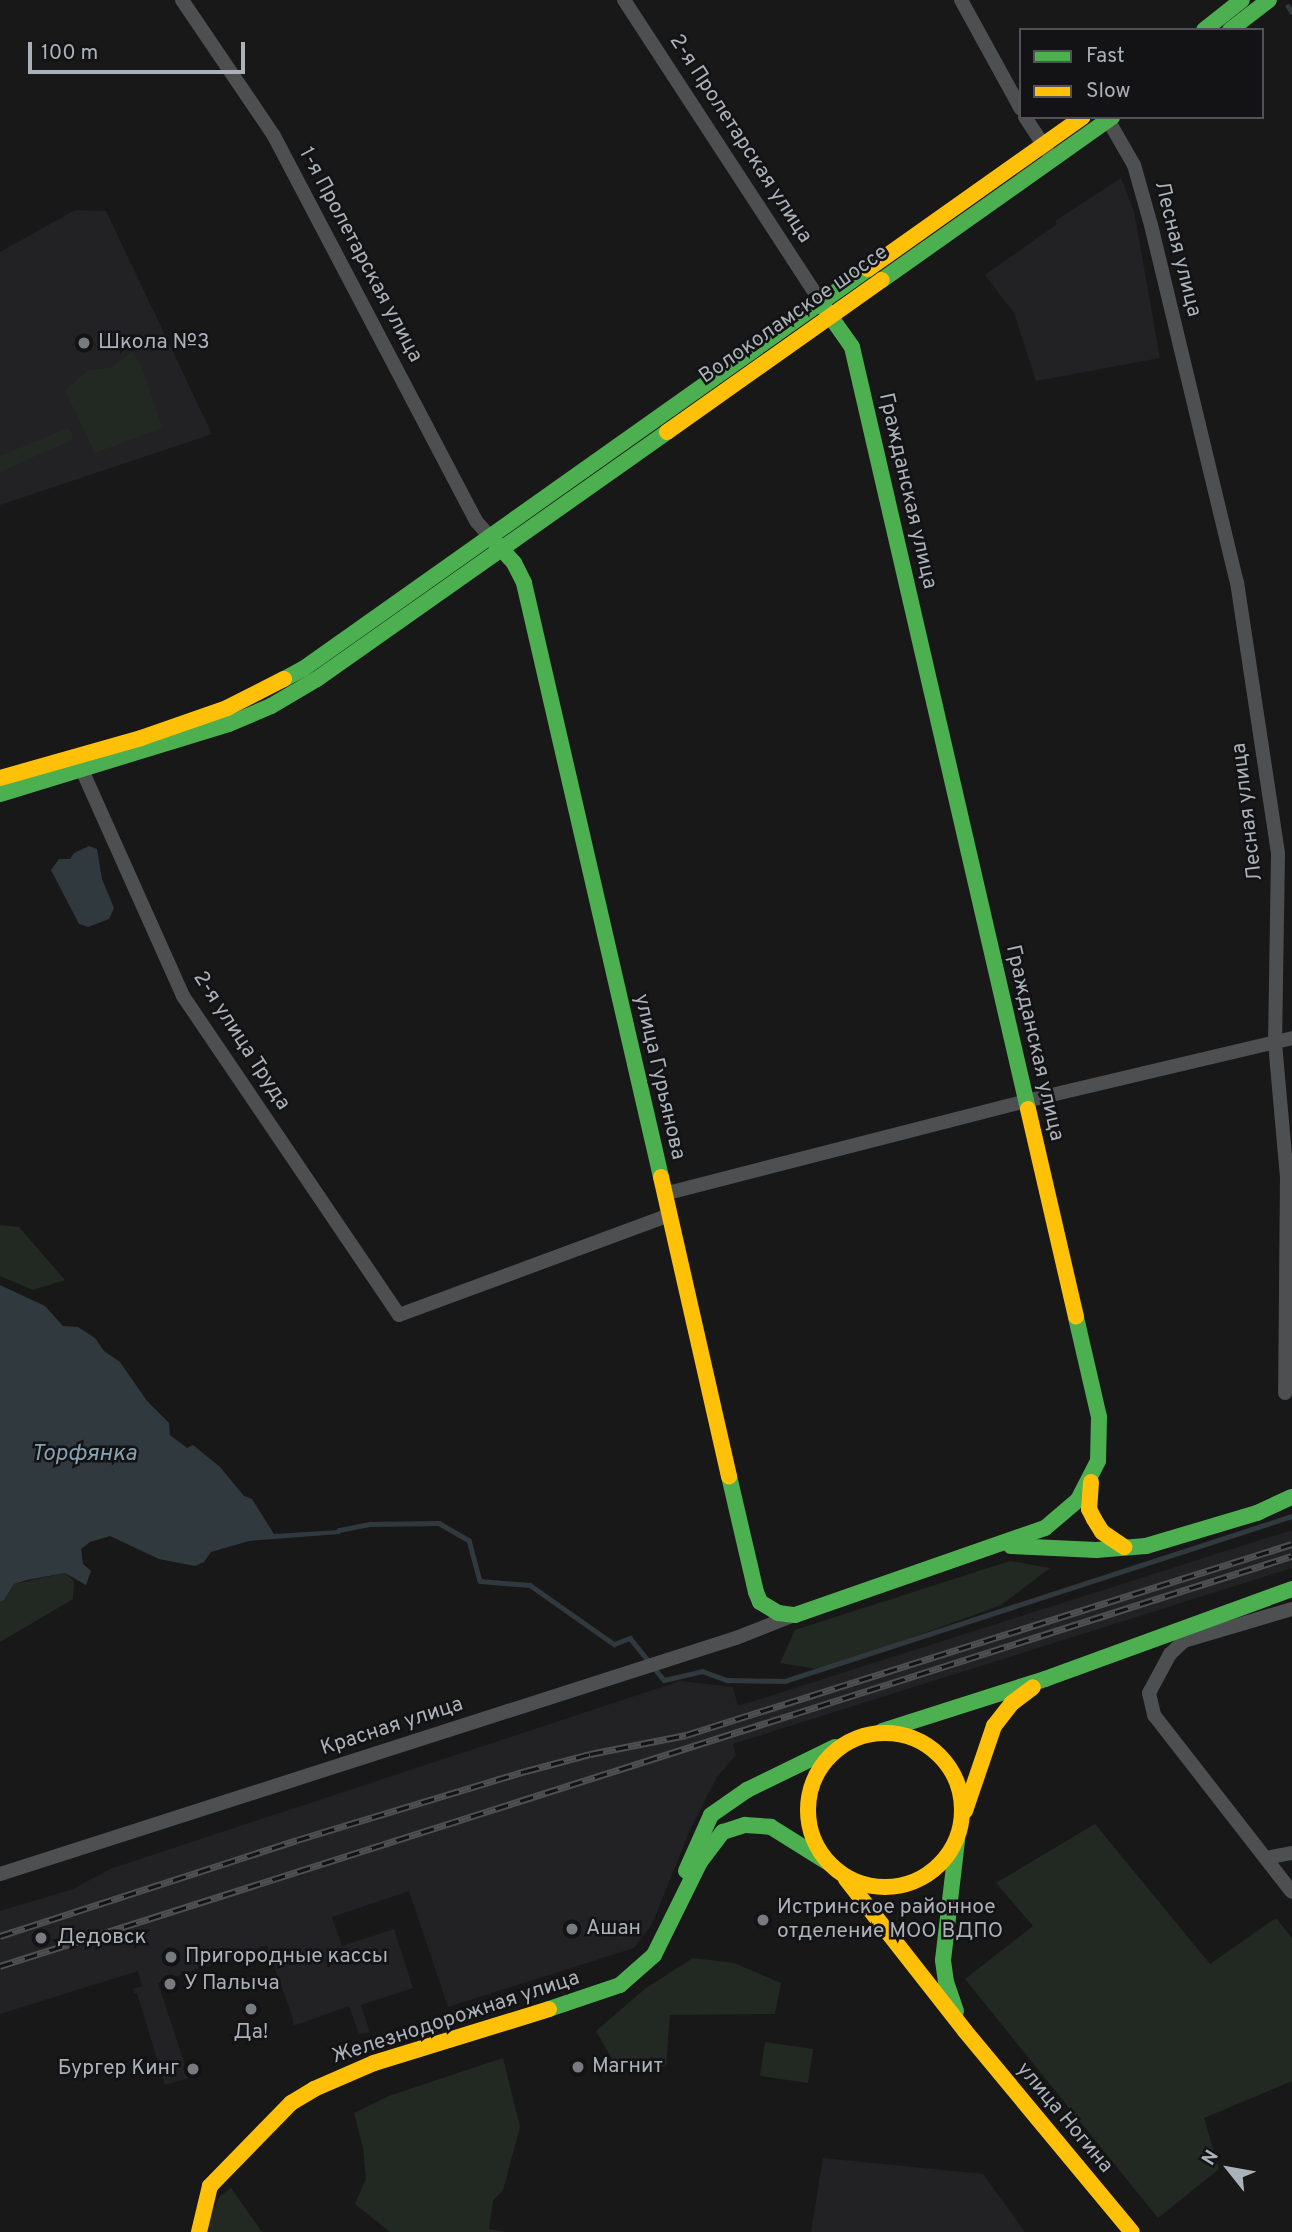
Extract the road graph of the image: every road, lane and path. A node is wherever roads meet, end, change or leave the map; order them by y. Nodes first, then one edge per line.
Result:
1 (182, 0) edge
2 (624, 0) edge
3 (961, 0) edge
4 (1242, 0) edge
5 (1269, 0) edge
6 (1207, 28) edge
7 (1233, 28) edge
8 (1019, 105) edge
9 (1026, 119) edge
10 (1080, 119) edge
11 (1110, 119) edge
12 (1043, 145) junction
13 (1052, 159) junction
14 (826, 308) junction
15 (489, 536) junction
16 (501, 547) junction
17 (82, 770) junction
18 (0, 778) edge
19 (0, 794) edge
20 (1292, 1038) edge
21 (1275, 1043) junction
22 (1026, 1101) junction
23 (664, 1195) junction
24 (669, 1215) junction
25 (1285, 1393) dead end
26 (1095, 1467) junction
27 (1292, 1497) edge
28 (1124, 1547) junction
29 (986, 1550) junction
30 (1292, 1590) edge
31 (1292, 1609) edge
32 (794, 1615) junction
33 (1045, 1679) junction
34 (874, 1734) junction
35 (849, 1742) junction
36 (963, 1815) junction
37 (957, 1839) junction
38 (1292, 1853) edge
39 (1266, 1858) junction
40 (827, 1862) junction
41 (0, 1874) edge
42 (844, 1876) junction
43 (1292, 1892) edge
44 (677, 1903) junction
45 (965, 2031) junction
46 (199, 2232) edge
47 (1132, 2232) edge

1 - 15 street, 1-я Пролетарская улица
2 - 14 street, 2-я Пролетарская улица
3 - 8 street
4 - 6 street
5 - 7 street
9 - 12 street
10 - 12 street, Волоколамское шоссе
11 - 13 street, Волоколамское шоссе
11 - 21 street, Лесная улица
12 - 13 street
12 - 14 street, Волоколамское шоссе
13 - 14 street, Волоколамское шоссе
14 - 15 street, Волоколамское шоссе
14 - 16 street, Волоколамское шоссе
14 - 22 street, Гражданская улица
15 - 16 street, улица Гурьянова
15 - 18 street, Волоколамское шоссе
16 - 17 street, Волоколамское шоссе
16 - 23 street, улица Гурьянова
17 - 19 street, Волоколамское шоссе
17 - 24 street, 2-я улица Труда
20 - 21 street
21 - 22 street
21 - 25 street, Лесная улица
22 - 23 street
22 - 26 street, Гражданская улица
23 - 24 street, улица Гурьянова
24 - 32 street, улица Гурьянова
26 - 28 street
26 - 29 street, Гражданская улица
27 - 28 street
28 - 29 street
29 - 32 street, Гражданская улица
30 - 33 street
31 - 39 street
32 - 41 street, Красная улица
33 - 34 street
33 - 36 street
34 - 35 street
34 - 36 street
35 - 40 street
35 - 44 street, Железнодорожная улица
36 - 37 street
37 - 42 street
37 - 45 street
38 - 39 street
39 - 43 street
40 - 42 street
40 - 44 street, Железнодорожная улица
42 - 45 street, улица Ногина
44 - 46 street, Железнодорожная улица
45 - 47 street, улица Ногина

